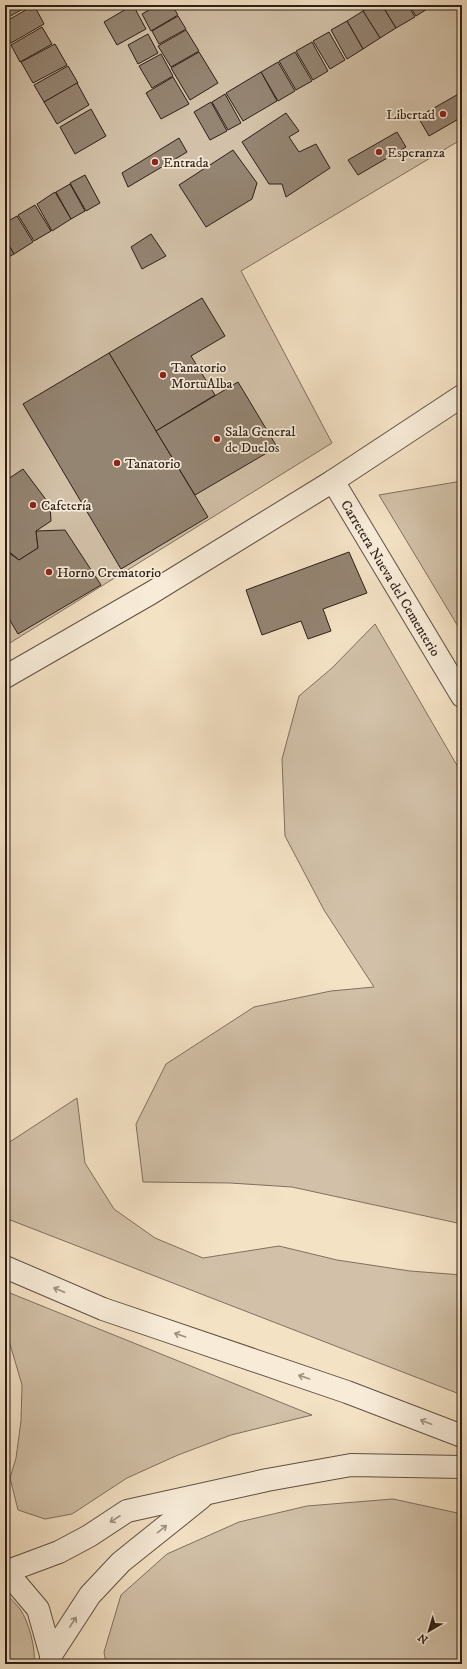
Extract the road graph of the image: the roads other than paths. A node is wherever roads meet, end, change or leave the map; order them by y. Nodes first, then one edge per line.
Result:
1 (462, 396) edge
2 (333, 481) junction
3 (5, 676) edge
4 (462, 696) edge
5 (5, 1267) edge
6 (462, 1436) edge
7 (462, 1467) edge
8 (206, 1494) junction
9 (6, 1571) edge
10 (51, 1659) edge

1 - 2 street
2 - 3 street
2 - 4 street, Carretera Nueva del Cementerio
6 -> 5 street
7 - 8 street
8 -> 9 street
10 -> 8 street
9 - 10 street

